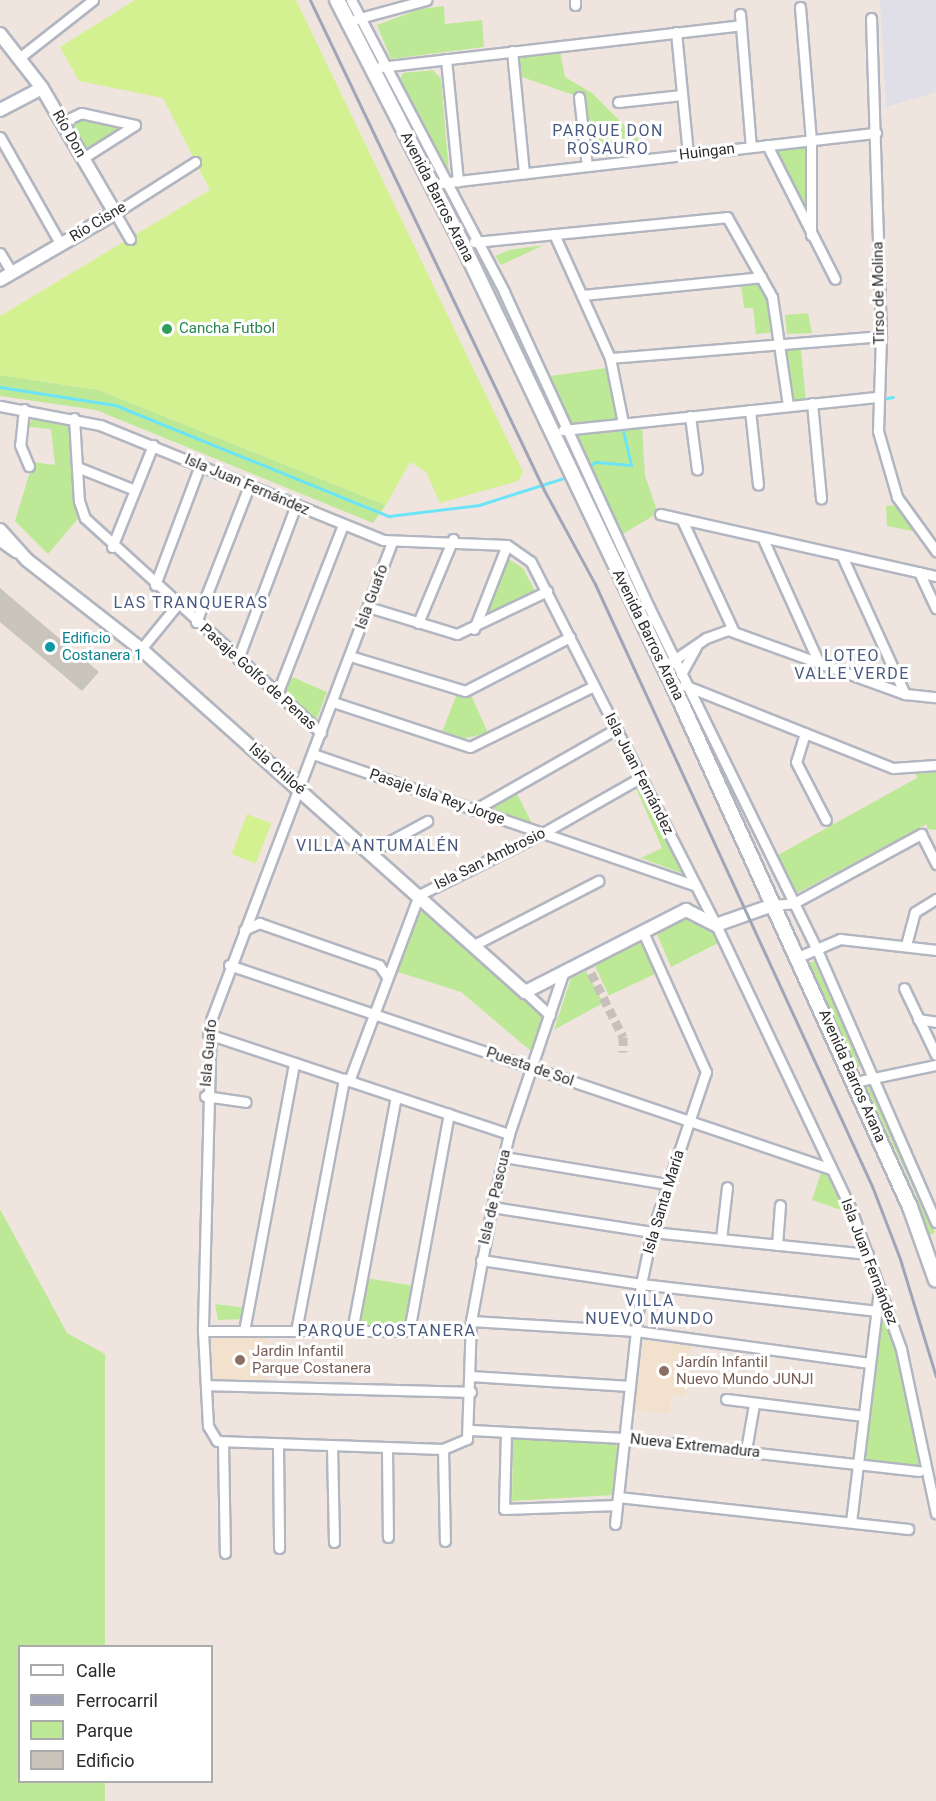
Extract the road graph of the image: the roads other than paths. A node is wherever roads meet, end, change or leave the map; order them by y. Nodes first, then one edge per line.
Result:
1 (93, 0) edge
2 (337, 0) edge
3 (351, 0) edge
4 (426, 0) edge
5 (800, 7) dead end
6 (740, 14) dead end
7 (871, 18) dead end
8 (353, 20) junction
9 (741, 25) junction
10 (676, 32) junction
11 (0, 33) edge
12 (512, 51) junction
13 (19, 58) junction
14 (446, 58) junction
15 (378, 68) junction
16 (42, 88) junction
17 (682, 95) junction
18 (579, 97) dead end
19 (618, 102) dead end
20 (0, 110) edge
21 (62, 122) junction
22 (876, 133) junction
23 (0, 137) edge
24 (811, 140) junction
25 (767, 145) junction
26 (751, 147) junction
27 (688, 154) junction
28 (83, 158) junction
29 (195, 162) dead end
30 (587, 166) junction
31 (524, 173) junction
32 (458, 181) junction
33 (446, 182) junction
34 (431, 184) junction
35 (115, 213) junction
36 (554, 234) junction
37 (812, 235) junction
38 (130, 239) dead end
39 (478, 242) junction
40 (462, 243) junction
41 (61, 245) junction
42 (0, 253) edge
43 (12, 273) junction
44 (761, 277) junction
45 (835, 279) dead end
46 (0, 280) edge
47 (582, 295) junction
48 (881, 336) junction
49 (781, 344) junction
50 (610, 358) junction
51 (876, 397) junction
52 (812, 403) junction
53 (0, 406) edge
54 (788, 406) junction
55 (24, 410) junction
56 (750, 410) junction
57 (690, 416) junction
58 (74, 418) junction
59 (623, 423) junction
60 (566, 429) junction
61 (550, 431) junction
62 (153, 445) junction
63 (200, 465) junction
64 (29, 466) dead end
65 (77, 467) junction
66 (697, 470) dead end
67 (758, 485) dead end
68 (249, 486) junction
69 (135, 490) junction
70 (821, 499) dead end
71 (296, 505) junction
72 (660, 514) dead end
73 (682, 520) junction
74 (343, 525) junction
75 (0, 530) edge
76 (453, 539) junction
77 (763, 539) junction
78 (0, 541) edge
79 (392, 542) junction
80 (507, 545) junction
81 (112, 548) junction
82 (936, 551) edge
83 (842, 556) junction
84 (27, 560) junction
85 (919, 572) junction
86 (936, 576) edge
87 (154, 585) junction
88 (547, 591) junction
89 (177, 605) junction
90 (368, 607) junction
91 (936, 608) edge
92 (196, 622) junction
93 (418, 623) junction
94 (474, 629) junction
95 (734, 632) junction
96 (570, 637) junction
97 (698, 643) junction
98 (141, 649) junction
99 (350, 656) junction
100 (238, 660) junction
101 (820, 664) junction
102 (672, 668) junction
103 (594, 686) junction
104 (682, 692) junction
105 (277, 694) junction
106 (905, 694) junction
107 (710, 695) junction
108 (936, 697) edge
109 (333, 702) junction
110 (701, 716) junction
111 (616, 729) junction
112 (321, 733) junction
113 (805, 733) junction
114 (313, 754) junction
115 (936, 765) edge
116 (640, 778) junction
117 (300, 790) junction
118 (474, 810) junction
119 (826, 820) dead end
120 (428, 821) dead end
121 (543, 834) junction
122 (372, 851) junction
123 (936, 864) edge
124 (598, 881) dead end
125 (696, 886) junction
126 (419, 895) junction
127 (936, 899) edge
128 (794, 903) junction
129 (773, 905) junction
130 (716, 925) junction
131 (244, 930) junction
132 (643, 932) junction
133 (474, 945) junction
134 (906, 945) junction
135 (817, 950) junction
136 (936, 950) edge
137 (798, 957) junction
138 (229, 965) junction
139 (564, 971) junction
140 (387, 977) junction
141 (904, 988) dead end
142 (525, 992) junction
143 (374, 1014) junction
144 (550, 1015) junction
145 (918, 1019) junction
146 (936, 1022) edge
147 (208, 1034) junction
148 (936, 1054) edge
149 (294, 1063) junction
150 (936, 1065) edge
151 (532, 1068) junction
152 (875, 1078) junction
153 (347, 1080) junction
154 (855, 1082) junction
155 (205, 1096) junction
156 (396, 1097) junction
157 (246, 1102) dead end
158 (449, 1114) junction
159 (690, 1122) junction
160 (509, 1134) junction
161 (504, 1157) junction
162 (831, 1170) junction
163 (668, 1184) junction
164 (727, 1187) dead end
165 (780, 1204) dead end
166 (492, 1207) junction
167 (936, 1222) edge
168 (652, 1232) junction
169 (721, 1239) junction
170 (777, 1245) junction
171 (931, 1248) edge
172 (868, 1254) junction
173 (481, 1260) junction
174 (936, 1280) edge
175 (641, 1284) junction
176 (880, 1287) junction
177 (877, 1311) junction
178 (471, 1321) junction
179 (203, 1331) junction
180 (244, 1331) junction
181 (296, 1331) junction
182 (352, 1331) junction
183 (409, 1331) junction
184 (470, 1331) junction
185 (636, 1331) junction
186 (870, 1363) junction
187 (470, 1376) junction
188 (206, 1385) junction
189 (630, 1386) junction
190 (471, 1392) junction
191 (726, 1399) dead end
192 (754, 1404) junction
193 (864, 1416) junction
194 (471, 1430) junction
195 (506, 1432) junction
196 (624, 1438) junction
197 (223, 1443) junction
198 (278, 1444) junction
199 (332, 1446) junction
200 (387, 1448) junction
201 (443, 1449) junction
202 (746, 1450) junction
203 (858, 1464) junction
204 (919, 1471) dead end
205 (618, 1501) junction
206 (936, 1513) edge
207 (851, 1522) junction
208 (615, 1524) dead end
209 (908, 1529) dead end
210 (388, 1537) dead end
211 (445, 1540) dead end
212 (334, 1542) dead end
213 (279, 1548) dead end
214 (225, 1553) dead end

1 - 13 street
2 - 8 main road, Avenida Barros Arana
3 - 8 street, Avenida Barros Arana
4 - 8 street
5 - 24 street
6 - 9 street
7 - 22 street, Tirso de Molina
8 - 15 main road, Avenida Barros Arana
9 - 10 street
9 - 26 street
10 - 12 street
10 - 17 street
11 - 13 street, Río Don
12 - 14 street
12 - 31 street
13 - 16 street, Río Don
14 - 15 street
14 - 32 street
15 - 33 street, Avenida Barros Arana
15 - 34 main road, Avenida Barros Arana
16 - 20 street
16 - 21 street, Río Don
17 - 19 street
17 - 27 street
18 - 30 street
21 - 28 street, Río Don
21 - 28 street
22 - 24 street, Huingan
22 - 48 street, Tirso de Molina
23 - 41 street
24 - 25 street, Huingan
24 - 37 street
25 - 26 street, Huingan
25 - 37 street
26 - 27 street, Huingan
27 - 30 street, Huingan
28 - 35 street, Río Don
29 - 35 street, Río Cisne
30 - 31 street, Huingan
31 - 32 street, Huingan
32 - 33 street, Huingan
33 - 34 street, Huingan
33 - 39 street, Avenida Barros Arana
34 - 40 main road, Avenida Barros Arana
35 - 38 street, Río Don
35 - 41 street, Río Cisne
36 - 39 street
36 - 44 street
36 - 47 street
37 - 45 street
39 - 40 street
39 - 60 street, Avenida Barros Arana
40 - 61 main road, Avenida Barros Arana
41 - 43 street, Río Cisne
42 - 43 street
43 - 46 street, Río Cisne
44 - 47 street
44 - 49 street
47 - 50 street
48 - 49 street
48 - 51 street, Tirso de Molina
49 - 50 street
49 - 54 street
50 - 59 street
51 - 52 street
51 - 82 street, Tirso de Molina
52 - 54 street
52 - 70 street
53 - 55 street, Isla Juan Fernández
54 - 56 street
55 - 58 street, Isla Juan Fernández
55 - 64 street
56 - 57 street
56 - 67 street
57 - 59 street
57 - 66 street
58 - 62 street, Isla Juan Fernández
58 - 65 street, Pasaje Golfo de Penas
59 - 60 street
60 - 61 street
60 - 102 street, Avenida Barros Arana
61 - 102 main road, Avenida Barros Arana
62 - 63 street, Isla Juan Fernández
62 - 69 street
63 - 68 street, Isla Juan Fernández
63 - 87 street
65 - 69 street
65 - 81 street, Pasaje Golfo de Penas
68 - 71 street, Isla Juan Fernández
68 - 92 street
69 - 81 street
71 - 74 street, Isla Juan Fernández
71 - 100 street
72 - 73 street
73 - 77 street
73 - 95 street
74 - 79 street, Isla Juan Fernández
74 - 105 street
75 - 84 street, Isla Chiloé
76 - 79 street, Isla Juan Fernández
76 - 80 street, Isla Juan Fernández
76 - 93 street
77 - 83 street
77 - 101 street
78 - 84 street
79 - 90 street, Isla Guafo
80 - 88 street, Isla Juan Fernández
80 - 94 street
81 - 87 street, Pasaje Golfo de Penas
83 - 85 street
83 - 106 street
84 - 98 street, Isla Chiloé
85 - 86 street
85 - 91 street
87 - 89 street, Pasaje Golfo de Penas
88 - 94 street
88 - 96 street, Isla Juan Fernández
89 - 92 street, Pasaje Golfo de Penas
89 - 98 street
90 - 93 street
90 - 99 street, Isla Guafo
92 - 100 street, Pasaje Golfo de Penas
93 - 94 street
95 - 97 street
95 - 101 street
96 - 99 street
96 - 103 street, Isla Juan Fernández
97 - 102 street
97 - 102 street
98 - 117 street, Isla Chiloé
99 - 109 street, Isla Guafo
100 - 105 street, Pasaje Golfo de Penas
101 - 106 street
102 - 104 main road, Avenida Barros Arana
103 - 109 street
103 - 111 street, Isla Juan Fernández
104 - 107 street
104 - 110 street, Avenida Barros Arana
104 - 129 main road, Avenida Barros Arana
105 - 112 street, Pasaje Golfo de Penas
106 - 108 street
107 - 110 street, Avenida Barros Arana
107 - 113 street
109 - 112 street, Isla Guafo
110 - 128 street, Avenida Barros Arana
111 - 116 street, Isla Juan Fernández
111 - 118 street
112 - 114 street, Isla Guafo
113 - 115 street
113 - 119 street
114 - 117 street, Isla Guafo
114 - 118 street, Pasaje Isla Rey Jorge
116 - 121 street, Isla San Ambrosio
116 - 125 street, Isla Juan Fernández
117 - 122 street, Isla Chiloé
117 - 131 street, Isla Guafo
118 - 121 street, Pasaje Isla Rey Jorge
120 - 122 street
121 - 125 street, Pasaje Isla Rey Jorge
121 - 126 street, Isla San Ambrosio
122 - 126 street, Isla Chiloé
123 - 128 street
124 - 133 street
125 - 130 street, Isla Juan Fernández
126 - 133 street, Isla Chiloé
126 - 140 street, Isla San Ambrosio
127 - 134 street
128 - 129 street
128 - 135 street, Avenida Barros Arana
129 - 130 street
129 - 137 main road, Avenida Barros Arana
130 - 132 street
130 - 162 street, Isla Juan Fernández
131 - 138 street, Isla Guafo
131 - 140 street
132 - 139 street
132 - 159 street, Isla Santa María
133 - 142 street, Isla Chiloé
134 - 135 street
134 - 136 street
135 - 137 street
135 - 152 street, Avenida Barros Arana
137 - 154 main road, Avenida Barros Arana
138 - 143 street, Puesta de Sol
138 - 147 street, Isla Guafo
139 - 142 street
139 - 144 street, Isla de Pascua
140 - 143 street, Isla San Ambrosio
141 - 145 street
142 - 144 street, Isla Chiloé
143 - 151 street, Puesta de Sol
143 - 153 street, Isla San Ambrosio
144 - 151 street, Isla de Pascua
145 - 146 street
145 - 148 street
147 - 149 street
147 - 155 street, Isla Guafo
149 - 153 street
149 - 180 street
150 - 152 street
151 - 159 street, Puesta de Sol
151 - 160 street, Isla de Pascua
152 - 154 street
152 - 167 street, Avenida Barros Arana
153 - 156 street
153 - 181 street, Isla San Ambrosio
154 - 171 main road, Avenida Barros Arana
155 - 157 street
155 - 179 street, Isla Guafo
156 - 158 street
156 - 182 street
158 - 160 street
158 - 183 street
159 - 162 street, Puesta de Sol
159 - 163 street, Isla Santa María
160 - 161 street, Isla de Pascua
161 - 163 street
161 - 166 street, Isla de Pascua
162 - 172 street, Isla Juan Fernández
163 - 168 street, Isla Santa María
164 - 169 street
165 - 170 street
166 - 168 street
166 - 173 street, Isla de Pascua
168 - 169 street
168 - 175 street, Isla Santa María
169 - 170 street
170 - 172 street
171 - 174 main road, Avenida Barros Arana
172 - 176 street, Isla Juan Fernández
173 - 175 street
173 - 178 street, Isla de Pascua
175 - 177 street
175 - 185 street, Isla Santa María
176 - 177 street
176 - 206 street, Isla Juan Fernández
177 - 186 street
178 - 184 street, Isla de Pascua
178 - 185 street
179 - 180 street
179 - 188 street, Isla Guafo
180 - 181 street
181 - 182 street
182 - 183 street
183 - 184 street
184 - 187 street, Isla de Pascua
185 - 186 street
185 - 189 street, Isla Santa María
186 - 193 street
187 - 189 street
187 - 190 street, Isla de Pascua
188 - 190 street
188 - 197 street, Isla Guafo
189 - 196 street, Isla Santa María
190 - 194 street, Isla de Pascua
191 - 192 street
192 - 193 street
192 - 202 street
193 - 203 street
194 - 195 street, Nueva Extremadura
194 - 201 street
195 - 196 street, Nueva Extremadura
195 - 205 street
196 - 202 street, Nueva Extremadura
196 - 205 street, Isla Santa María
197 - 198 street
197 - 214 street
198 - 199 street
198 - 213 street
199 - 200 street
199 - 212 street
200 - 201 street
200 - 210 street
201 - 211 street
202 - 203 street, Nueva Extremadura
203 - 204 street, Nueva Extremadura
203 - 207 street
205 - 207 street
205 - 208 street, Isla Santa María
207 - 209 street

